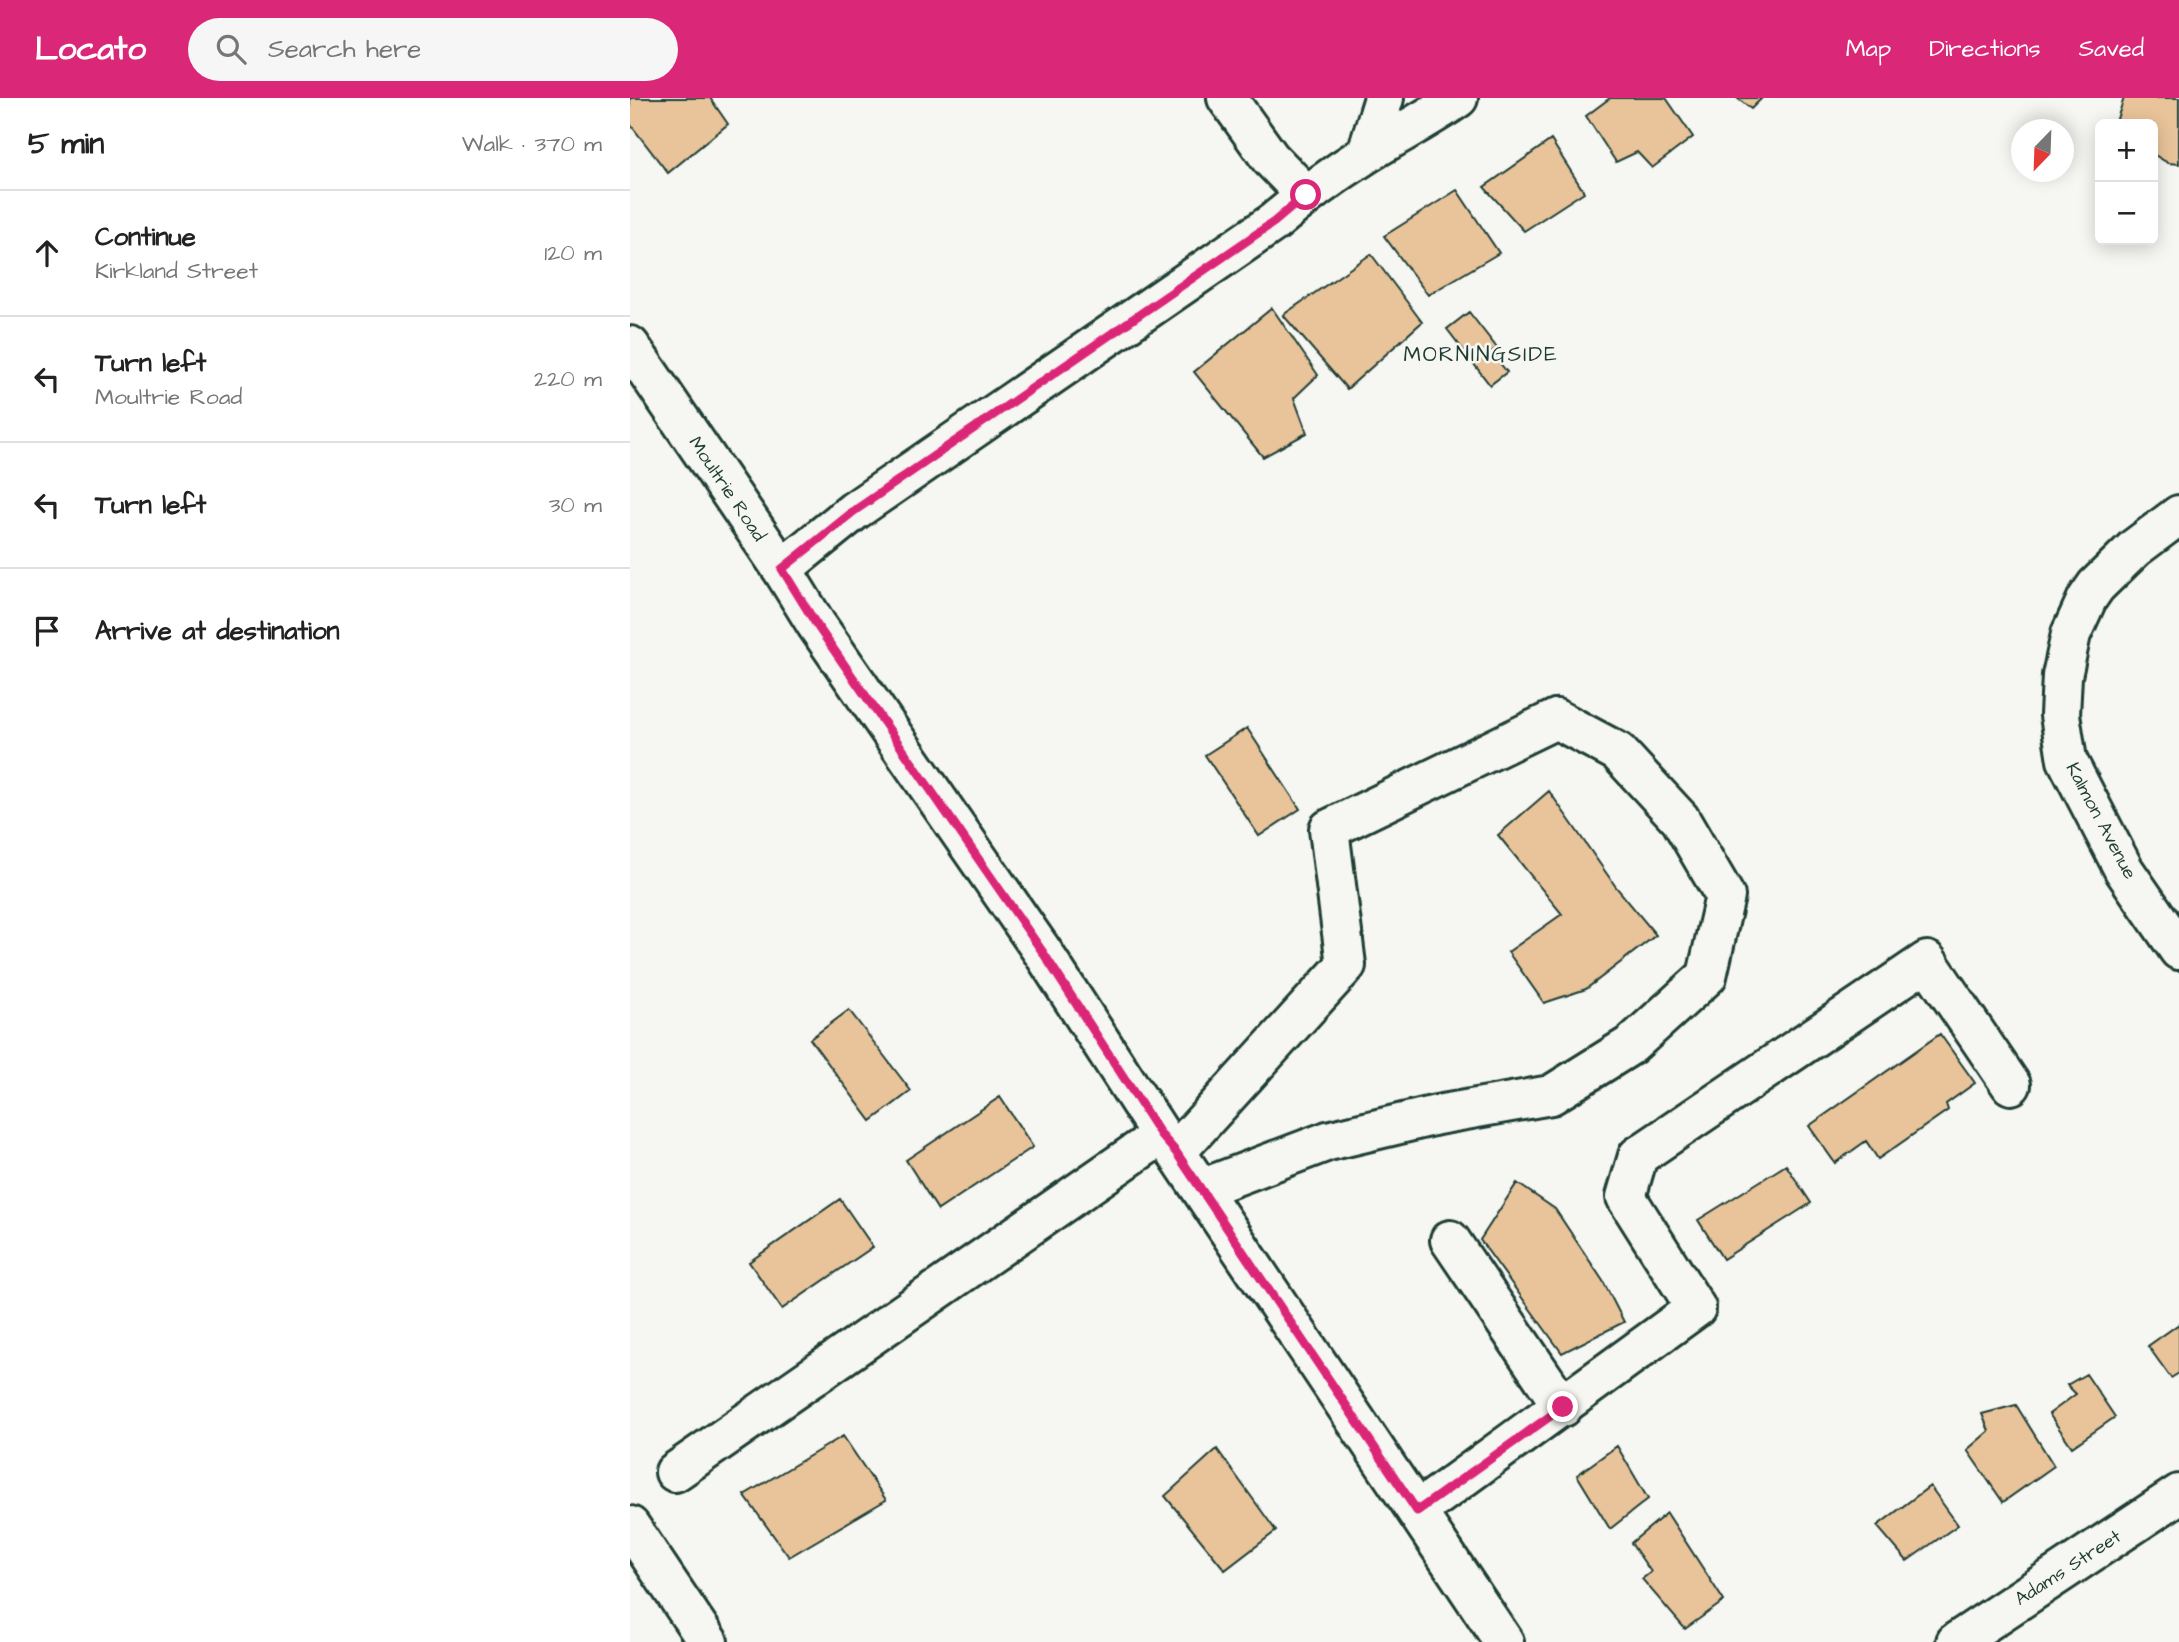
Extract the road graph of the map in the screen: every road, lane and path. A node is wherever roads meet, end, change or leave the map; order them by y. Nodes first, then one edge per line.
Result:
1 (1227, 98) edge
2 (1384, 98) edge
3 (1458, 98) edge
4 (1367, 153) junction
5 (1306, 195) junction
6 (630, 346) edge
7 (2179, 515) edge
8 (782, 569) junction
9 (2179, 950) edge
10 (2011, 1085) dead end
11 (1169, 1144) junction
12 (1201, 1189) junction
13 (1450, 1240) dead end
14 (1563, 1407) junction
15 (675, 1472) dead end
16 (2179, 1494) edge
17 (1417, 1511) junction
18 (630, 1526) edge
19 (708, 1642) edge
20 (1504, 1642) edge
21 (1956, 1642) edge

1 - 5 street
2 - 4 street
3 - 4 street
4 - 5 street
5 - 8 street
6 - 8 street, Moultrie Road
7 - 9 street, Kalmon Avenue
8 - 11 street, Moultrie Road
10 - 14 street
11 - 12 street, Moultrie Road
11 - 12 street
11 - 15 street
12 - 17 street, Moultrie Road
13 - 14 street
14 - 17 street
16 - 21 street, Adams Street
17 - 20 street, Moultrie Road
18 - 19 street

